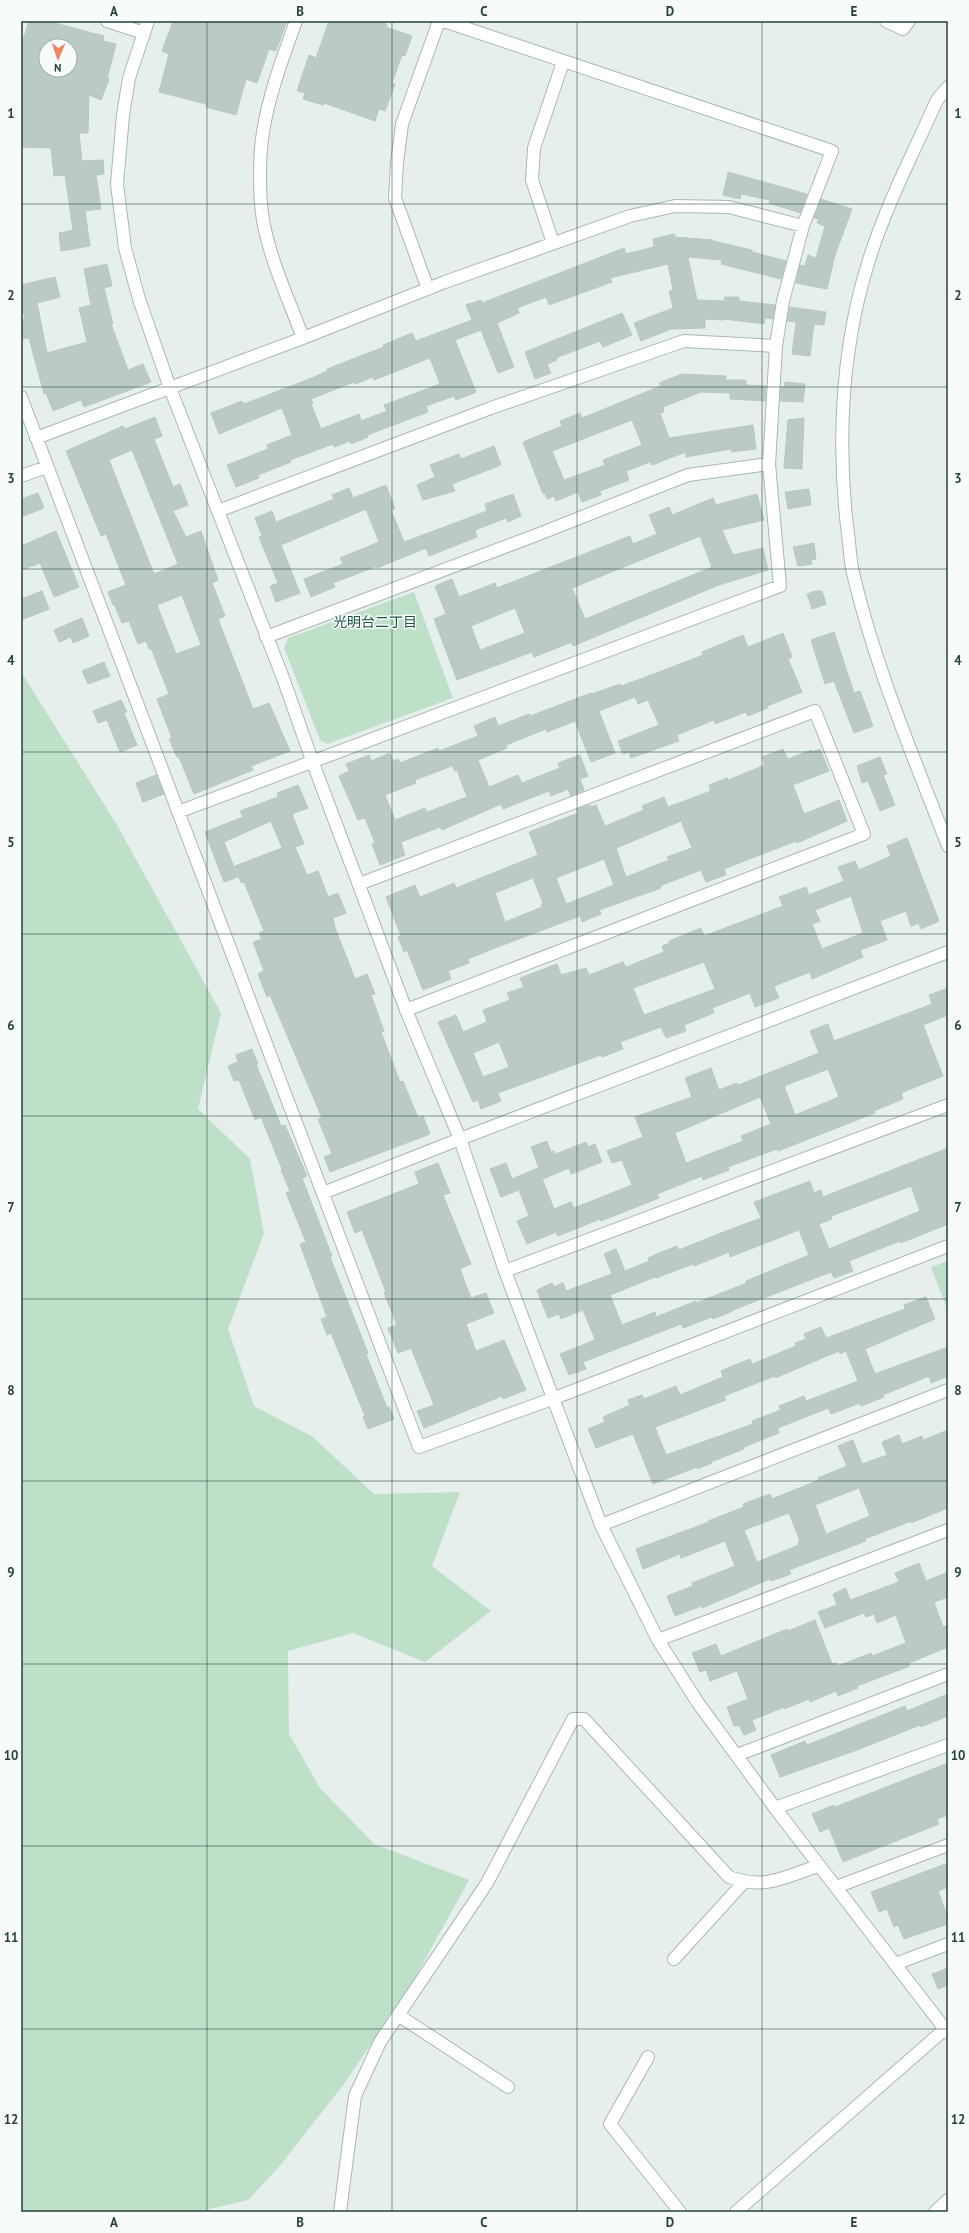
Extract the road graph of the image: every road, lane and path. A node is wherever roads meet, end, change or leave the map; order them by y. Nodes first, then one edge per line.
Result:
1 (107, 21) edge
2 (148, 21) edge
3 (296, 21) edge
4 (439, 21) edge
5 (444, 21) edge
6 (886, 21) edge
7 (909, 21) edge
8 (144, 33) junction
9 (563, 62) junction
10 (948, 87) edge
11 (803, 226) junction
12 (553, 243) junction
13 (428, 289) junction
14 (303, 338) junction
15 (776, 346) junction
16 (170, 388) junction
17 (21, 397) edge
18 (36, 438) junction
19 (768, 464) junction
20 (47, 467) junction
21 (21, 476) edge
22 (218, 511) junction
23 (266, 636) junction
24 (313, 763) junction
25 (178, 812) junction
26 (948, 846) edge
27 (359, 884) junction
28 (948, 952) edge
29 (406, 1010) junction
30 (948, 1105) edge
31 (460, 1139) junction
32 (323, 1193) junction
33 (948, 1246) edge
34 (505, 1271) junction
35 (948, 1390) edge
36 (552, 1399) junction
37 (601, 1525) junction
38 (948, 1530) edge
39 (658, 1640) junction
40 (948, 1674) edge
41 (948, 1745) edge
42 (737, 1756) junction
43 (774, 1808) junction
44 (948, 1845) edge
45 (818, 1866) junction
46 (744, 1882) junction
47 (836, 1887) junction
48 (948, 1944) edge
49 (674, 1959) dead end
50 (895, 1964) junction
51 (398, 2015) junction
52 (946, 2031) edge
53 (648, 2057) dead end
54 (508, 2087) dead end
55 (948, 2200) edge
56 (340, 2212) edge
57 (680, 2212) edge
58 (736, 2212) edge
59 (935, 2212) edge

1 - 8 street
2 - 8 street
3 - 14 street
4 - 13 street
5 - 9 street
6 - 7 street
8 - 16 street
9 - 11 street
9 - 12 street
10 - 26 street
11 - 12 street
11 - 15 street
12 - 13 street
13 - 14 street
14 - 16 street
15 - 19 street
15 - 22 street
16 - 18 street
16 - 22 street
17 - 18 street
18 - 20 street
19 - 23 street
19 - 24 street
20 - 21 street
20 - 25 street
22 - 23 street
23 - 24 street
24 - 25 street
24 - 27 street
25 - 32 street
27 - 29 street
27 - 29 street
28 - 31 street
29 - 31 street
30 - 34 street
31 - 32 street
31 - 34 street
32 - 36 street
33 - 36 street
34 - 36 street
35 - 37 street
36 - 37 street
37 - 39 street
38 - 39 street
39 - 42 street
40 - 42 street
41 - 43 street
42 - 43 street
43 - 45 street
44 - 47 street
45 - 46 street
45 - 47 street
46 - 49 street
46 - 51 street
47 - 50 street
48 - 50 street
50 - 52 street
51 - 54 street
51 - 56 street
52 - 58 street
53 - 57 street
55 - 59 street

